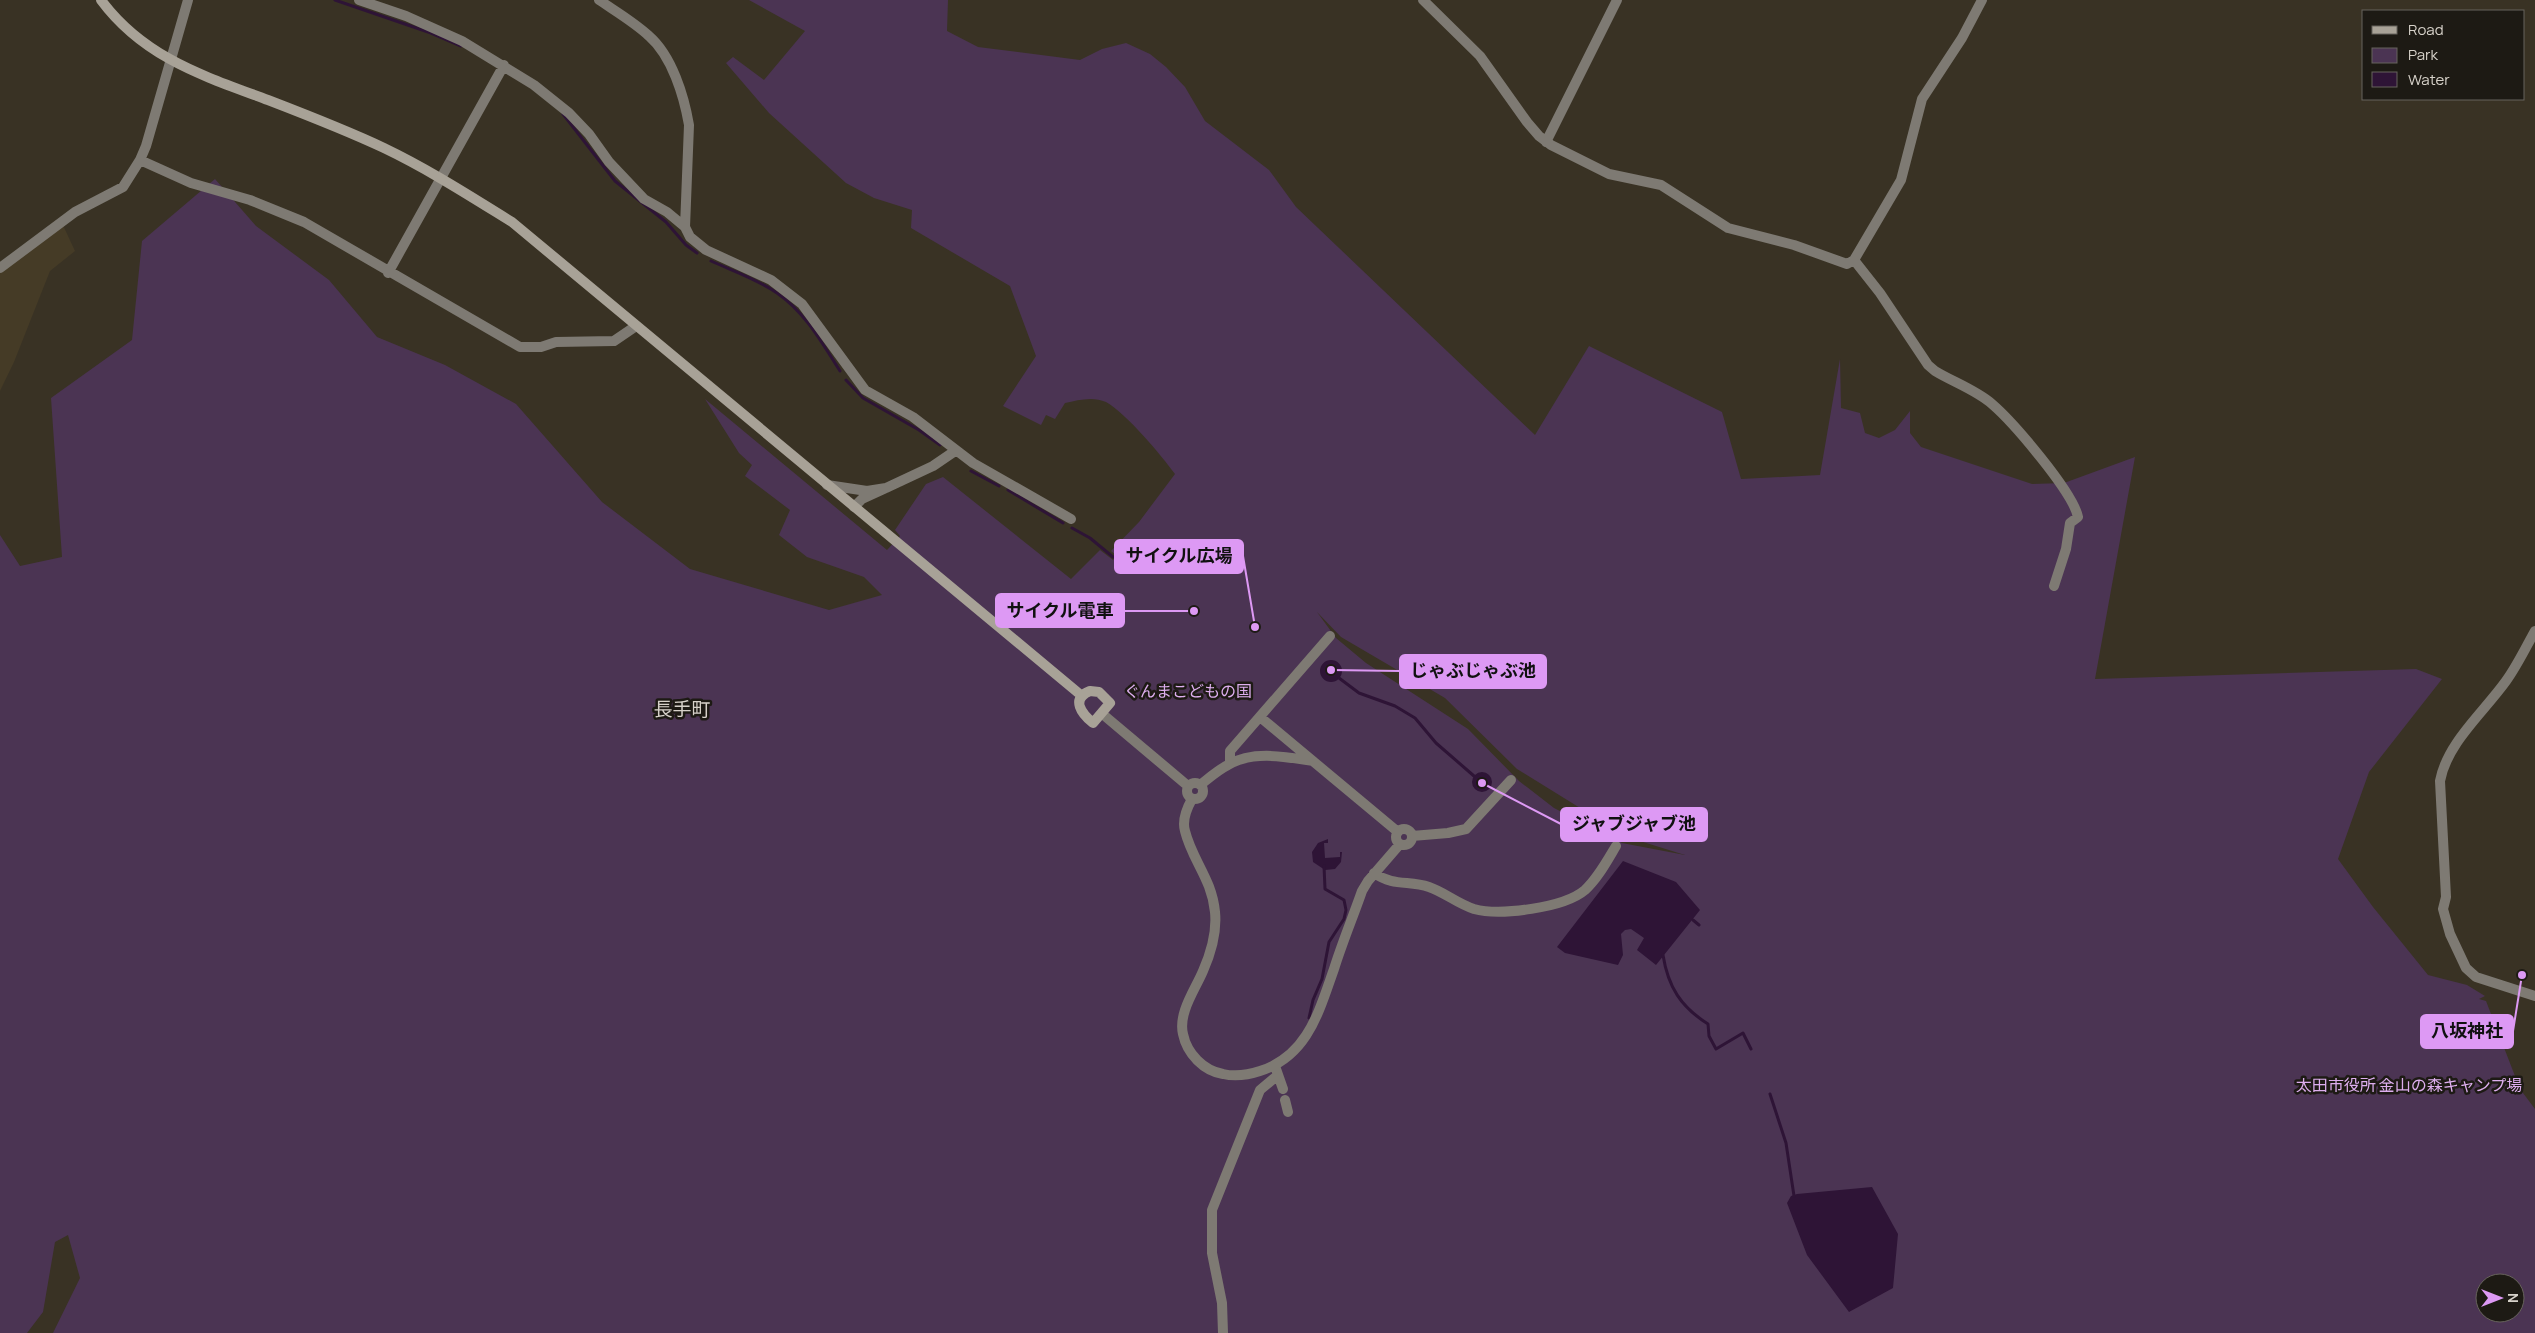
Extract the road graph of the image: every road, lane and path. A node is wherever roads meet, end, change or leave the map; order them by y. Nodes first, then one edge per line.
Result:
1 (101, 0) edge
2 (188, 0) edge
3 (359, 0) edge
4 (598, 0) edge
5 (1422, 0) edge
6 (1617, 0) edge
7 (1982, 0) edge
8 (171, 62) junction
9 (504, 65) junction
10 (1546, 142) junction
11 (140, 160) junction
12 (442, 178) junction
13 (685, 227) junction
14 (1854, 260) junction
15 (0, 268) edge
16 (388, 273) junction
17 (636, 326) junction
18 (955, 451) junction
19 (827, 485) junction
20 (886, 488) junction
21 (854, 507) junction
22 (1071, 519) dead end
23 (2054, 586) dead end
24 (2535, 631) edge
25 (1330, 636) dead end
26 (1082, 696) dead end
27 (1260, 716) junction
28 (1106, 717) dead end
29 (1313, 762) junction
30 (1230, 764) junction
31 (1511, 780) dead end
32 (1200, 785) junction
33 (1188, 786) junction
34 (1192, 799) junction
35 (1398, 832) junction
36 (1412, 836) junction
37 (1400, 844) junction
38 (1616, 846) dead end
39 (1374, 873) junction
40 (2535, 996) edge
41 (1277, 1070) junction
42 (1283, 1089) dead end
43 (1285, 1100) dead end
44 (1288, 1112) dead end
45 (1223, 1333) edge

1 - 8 street
2 - 8 street
3 - 9 street
4 - 13 street
5 - 10 street
6 - 10 street
7 - 14 street
8 - 11 street
8 - 12 street
9 - 12 street
9 - 13 street
10 - 14 street
11 - 15 street
11 - 16 street
12 - 16 street
12 - 17 street
13 - 18 street
14 - 23 street
16 - 17 street
17 - 19 street
18 - 20 street
18 - 22 street
19 - 20 street
19 - 21 street
20 - 21 street
21 - 26 street
24 - 40 street
25 - 27 street
27 - 29 street
27 - 30 street
28 - 33 street
29 - 30 street
29 - 35 street
30 - 32 street
31 - 36 street
32 - 33 street
32 - 34 street
33 - 34 street
34 - 41 street
35 - 36 street
35 - 37 street
36 - 37 street
37 - 39 street
38 - 39 street
39 - 41 street
41 - 42 street
41 - 45 street
43 - 44 street

